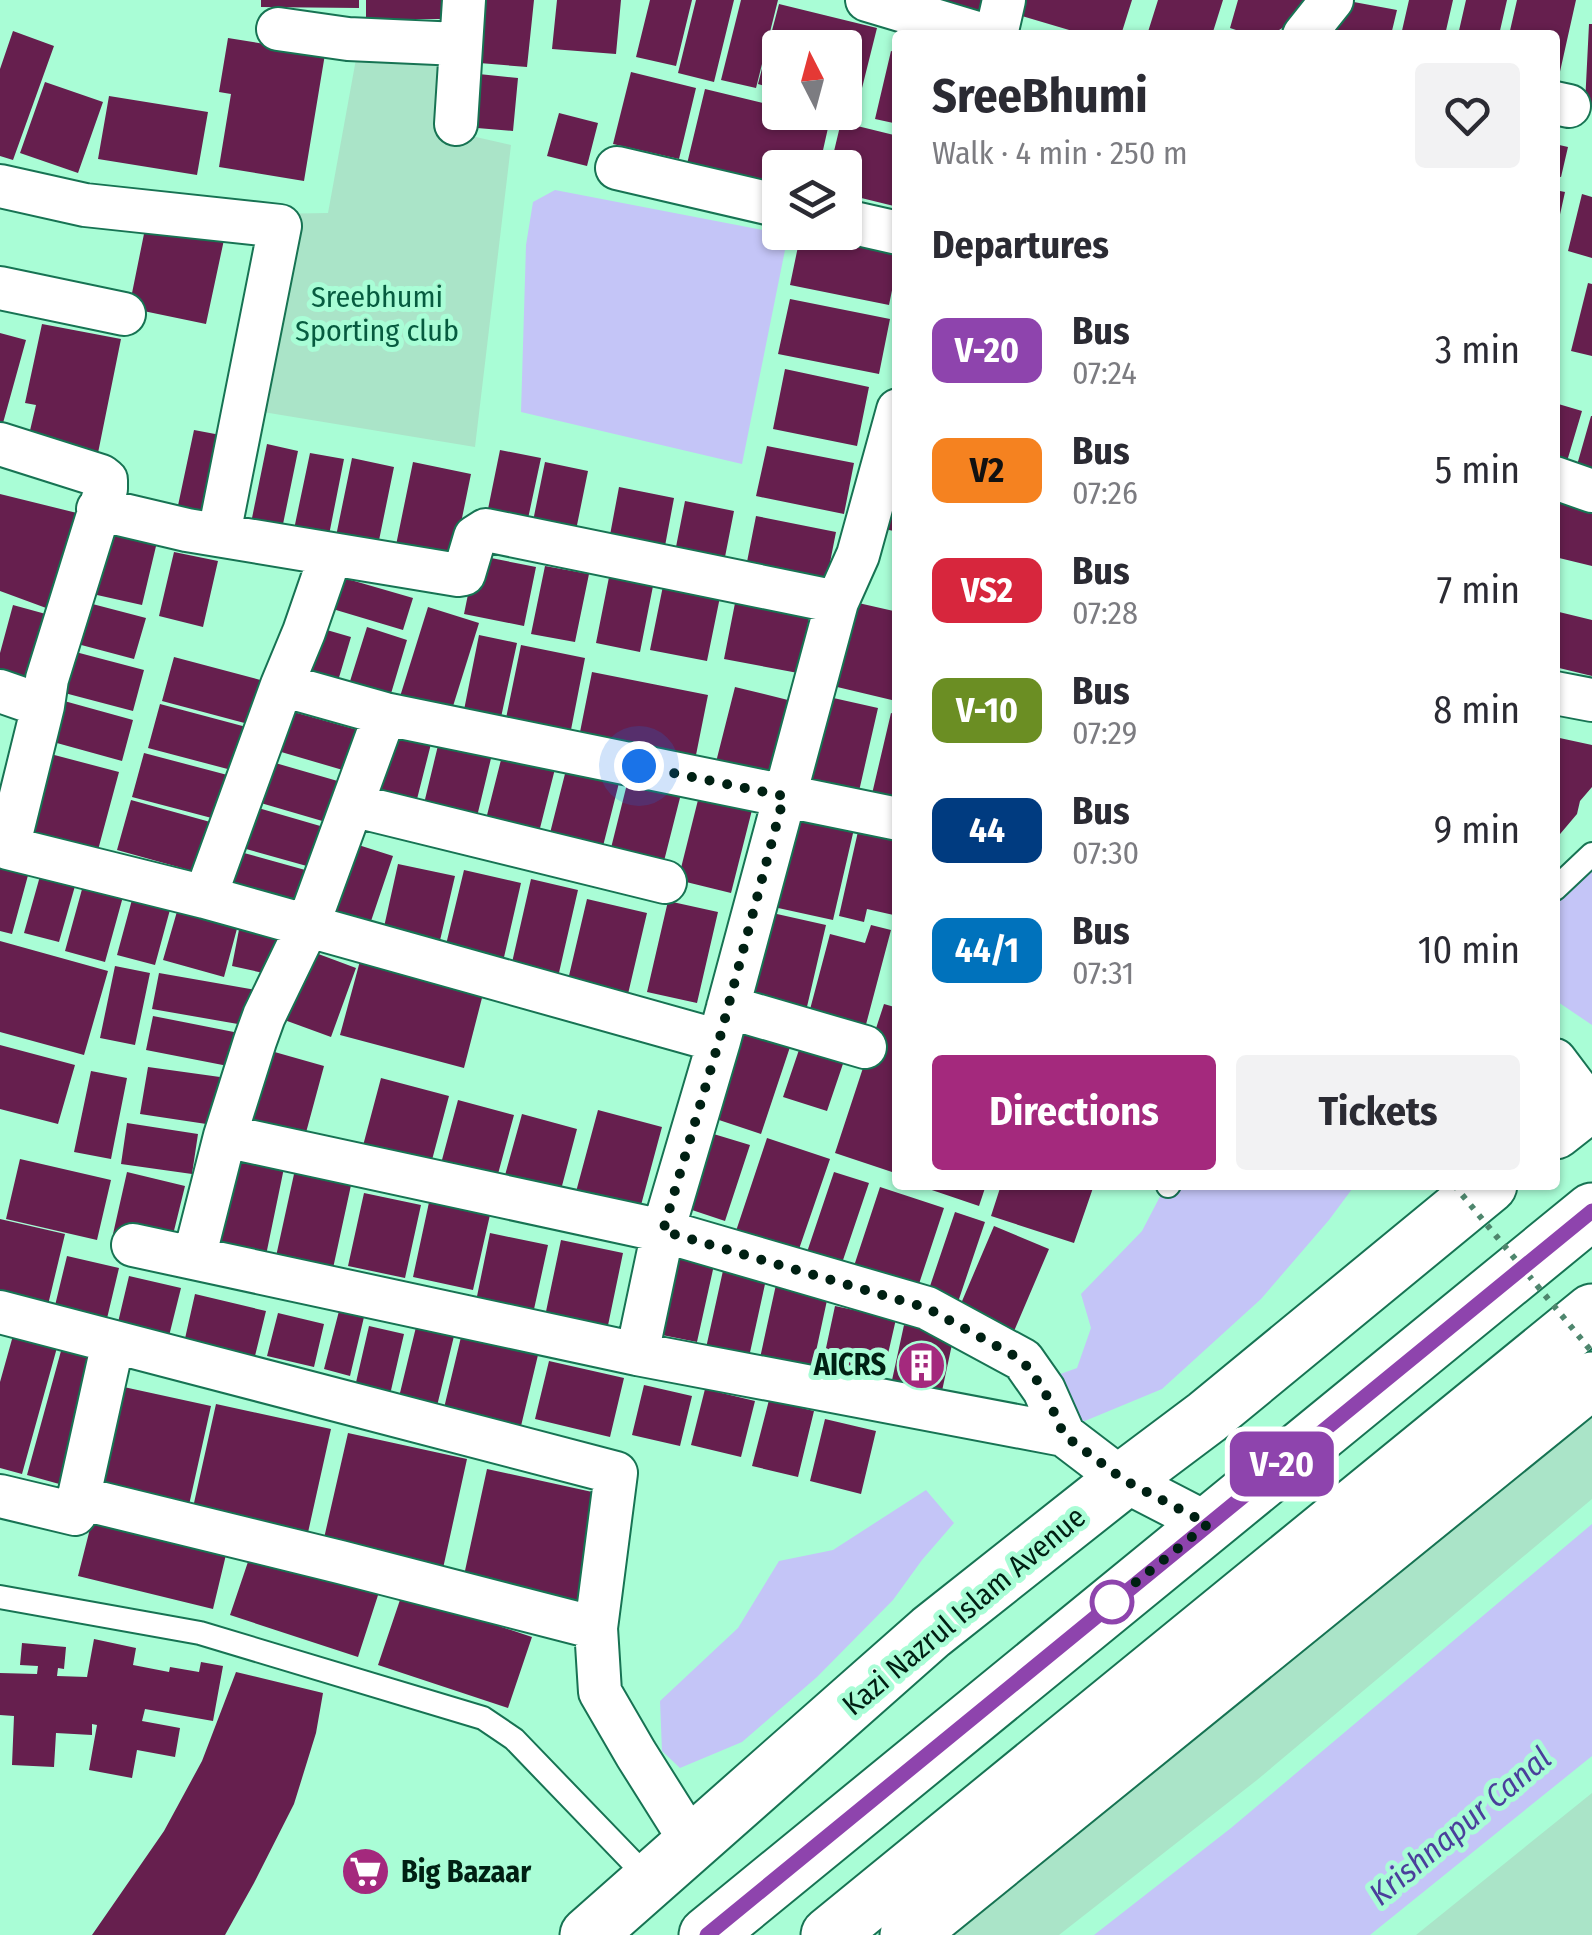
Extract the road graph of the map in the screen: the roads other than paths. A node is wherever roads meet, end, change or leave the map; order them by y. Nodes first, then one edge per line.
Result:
1 (464, 0) edge
2 (867, 0) edge
3 (1004, 0) edge
4 (1332, 0) edge
5 (278, 29) dead end
6 (967, 30) edge
7 (997, 30) edge
8 (1308, 30) edge
9 (459, 44) junction
10 (456, 124) dead end
11 (616, 168) dead end
12 (0, 186) edge
13 (762, 202) edge
14 (862, 225) edge
15 (892, 233) edge
16 (0, 288) edge
17 (124, 314) dead end
18 (0, 444) edge
19 (892, 455) edge
20 (1560, 480) edge
21 (1592, 490) edge
22 (98, 509) junction
23 (219, 534) junction
24 (332, 554) junction
25 (878, 559) edge
26 (837, 602) junction
27 (282, 685) junction
28 (0, 691) edge
29 (1560, 693) edge
30 (1592, 700) edge
31 (43, 706) junction
32 (385, 714) junction
33 (784, 796) junction
34 (352, 805) junction
35 (892, 818) edge
36 (1592, 854) edge
37 (665, 882) dead end
38 (1560, 884) edge
39 (205, 896) junction
40 (308, 924) junction
41 (723, 1024) junction
42 (864, 1047) dead end
43 (1560, 1071) edge
44 (1578, 1112) edge
45 (225, 1136) junction
46 (1483, 1190) edge
47 (1592, 1211) edge
48 (663, 1231) junction
49 (133, 1245) dead end
50 (194, 1258) junction
51 (0, 1312) edge
52 (1592, 1312) edge
53 (113, 1342) junction
54 (637, 1354) junction
55 (1592, 1380) edge
56 (1064, 1435) junction
57 (1124, 1480) junction
58 (0, 1496) edge
59 (79, 1498) junction
60 (1208, 1524) junction
61 (0, 1597) edge
62 (596, 1628) junction
63 (692, 1843) junction
64 (650, 1880) junction
65 (588, 1935) edge
66 (707, 1935) edge
67 (828, 1935) edge
68 (908, 1935) edge

1 - 9 street
2 - 6 street
3 - 7 street
4 - 8 street
5 - 9 street
9 - 10 street
11 - 13 street
12 - 23 street
14 - 15 street
16 - 17 street
18 - 22 street
19 - 25 street
20 - 21 street
22 - 23 street
22 - 31 street
23 - 24 street
24 - 26 street
24 - 27 street
25 - 26 street
26 - 33 street
27 - 32 street
27 - 39 street
28 - 31 street
29 - 30 street
31 - 39 street
32 - 33 street
32 - 34 street
33 - 35 street
33 - 41 street
34 - 37 street
34 - 40 street
36 - 38 lane
39 - 40 street
40 - 41 street
40 - 45 street
41 - 42 street
41 - 48 street
43 - 44 street
45 - 48 street
45 - 50 street
46 - 57 main road, Kazi Nazrul Islam Avenue
47 - 60 main road
48 - 54 street
48 - 56 street
49 - 50 street
50 - 54 street
51 - 53 street
52 - 67 main road
53 - 59 street
53 - 62 street
54 - 56 street
55 - 68 main road
56 - 57 street
57 - 60 street
57 - 63 main road, Kazi Nazrul Islam Avenue
58 - 59 street
59 - 62 street
60 - 66 main road
61 - 64 lane
62 - 63 street
63 - 64 main road, Kazi Nazrul Islam Avenue
64 - 65 main road, Kazi Nazrul Islam Avenue

